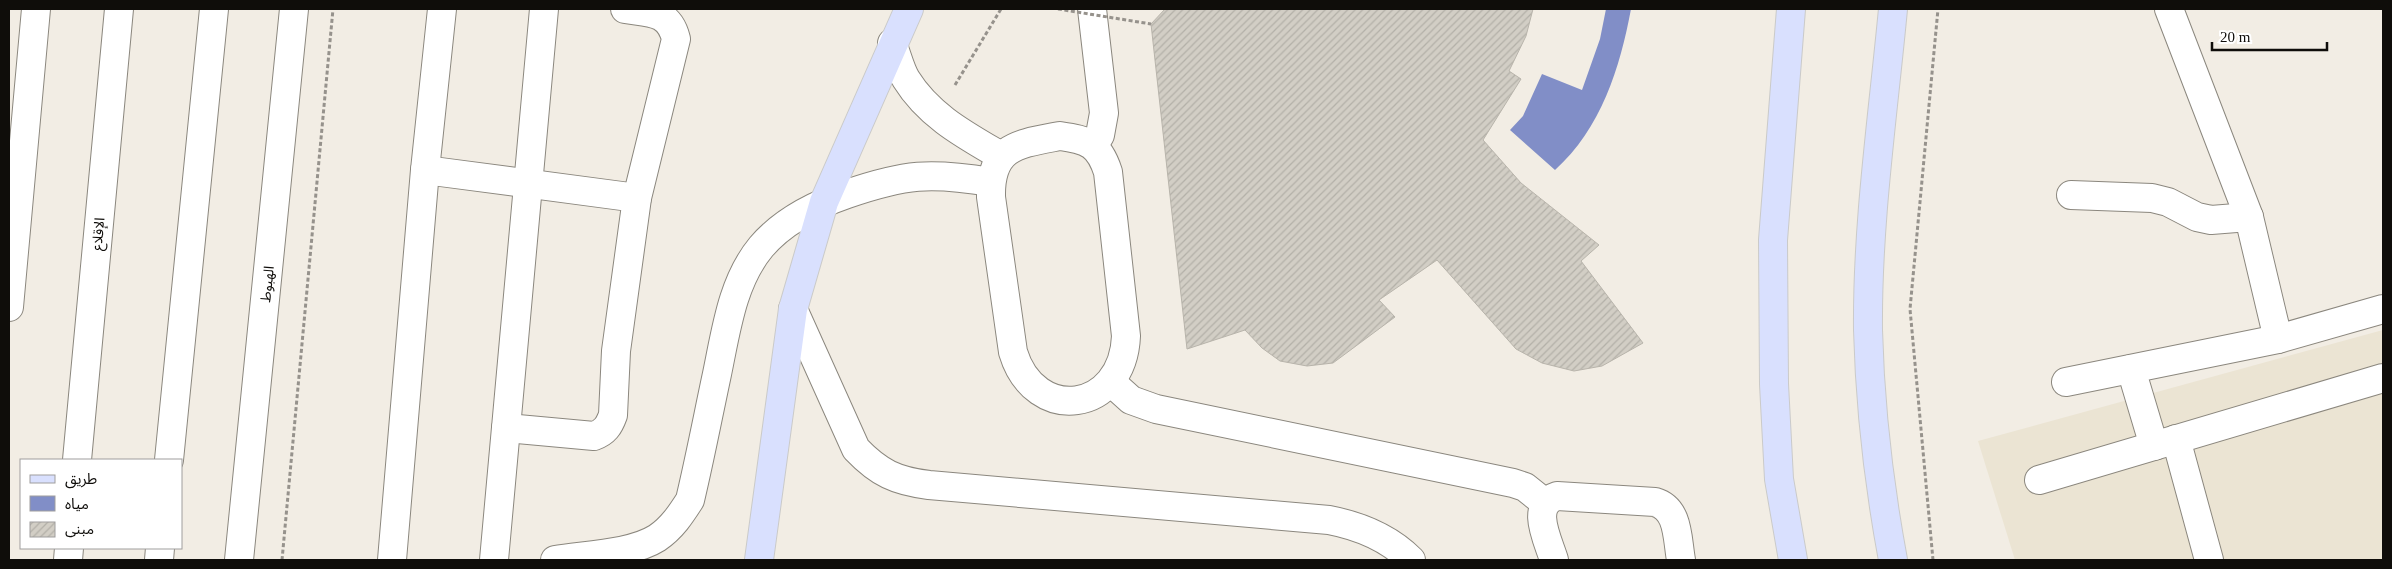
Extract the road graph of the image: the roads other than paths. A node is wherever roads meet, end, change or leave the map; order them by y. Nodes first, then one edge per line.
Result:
1 (36, 9) edge
2 (119, 9) edge
3 (214, 9) edge
4 (294, 9) edge
5 (442, 9) edge
6 (544, 9) edge
7 (625, 9) edge
8 (910, 9) edge
9 (1092, 9) edge
10 (1791, 9) edge
11 (1893, 9) edge
12 (2169, 9) edge
13 (892, 43) junction
14 (1094, 145) junction
15 (1001, 156) junction
16 (425, 170) junction
17 (991, 182) junction
18 (528, 184) junction
19 (2071, 195) dead end
20 (637, 198) junction
21 (824, 202) junction
22 (2249, 217) junction
23 (9, 307) edge
24 (2383, 308) edge
25 (794, 309) junction
26 (2278, 339) junction
27 (2131, 369) junction
28 (2383, 378) edge
29 (1111, 382) junction
30 (2066, 382) dead end
31 (506, 428) junction
32 (2165, 442) junction
33 (77, 459) edge
34 (169, 459) edge
35 (2039, 480) dead end
36 (1546, 502) junction
37 (239, 560) edge
38 (394, 560) edge
39 (494, 560) edge
40 (555, 560) edge
41 (759, 560) edge
42 (1411, 560) edge
43 (1554, 560) edge
44 (1681, 560) edge
45 (1793, 560) edge
46 (1893, 560) edge
47 (2209, 560) edge

1 - 23 street
2 - 33 street, الإقلاع
3 - 34 street
4 - 37 street, الهبوط
5 - 16 street
6 - 18 street
7 - 20 street
8 - 13 main road
9 - 14 street
10 - 45 main road
11 - 46 main road
12 - 22 street
13 - 15 street
13 - 21 main road
14 - 15 street
14 - 29 street
15 - 17 street
16 - 18 street
16 - 38 street
17 - 21 street
17 - 29 street
18 - 20 street
18 - 31 street
19 - 22 street
20 - 31 street
21 - 25 main road
21 - 40 street
22 - 26 street
24 - 26 street
25 - 41 main road
25 - 42 street
26 - 27 street
27 - 30 street
27 - 32 street
28 - 32 street
29 - 36 street
31 - 39 street
32 - 35 street
32 - 47 street
36 - 43 street
36 - 44 street

